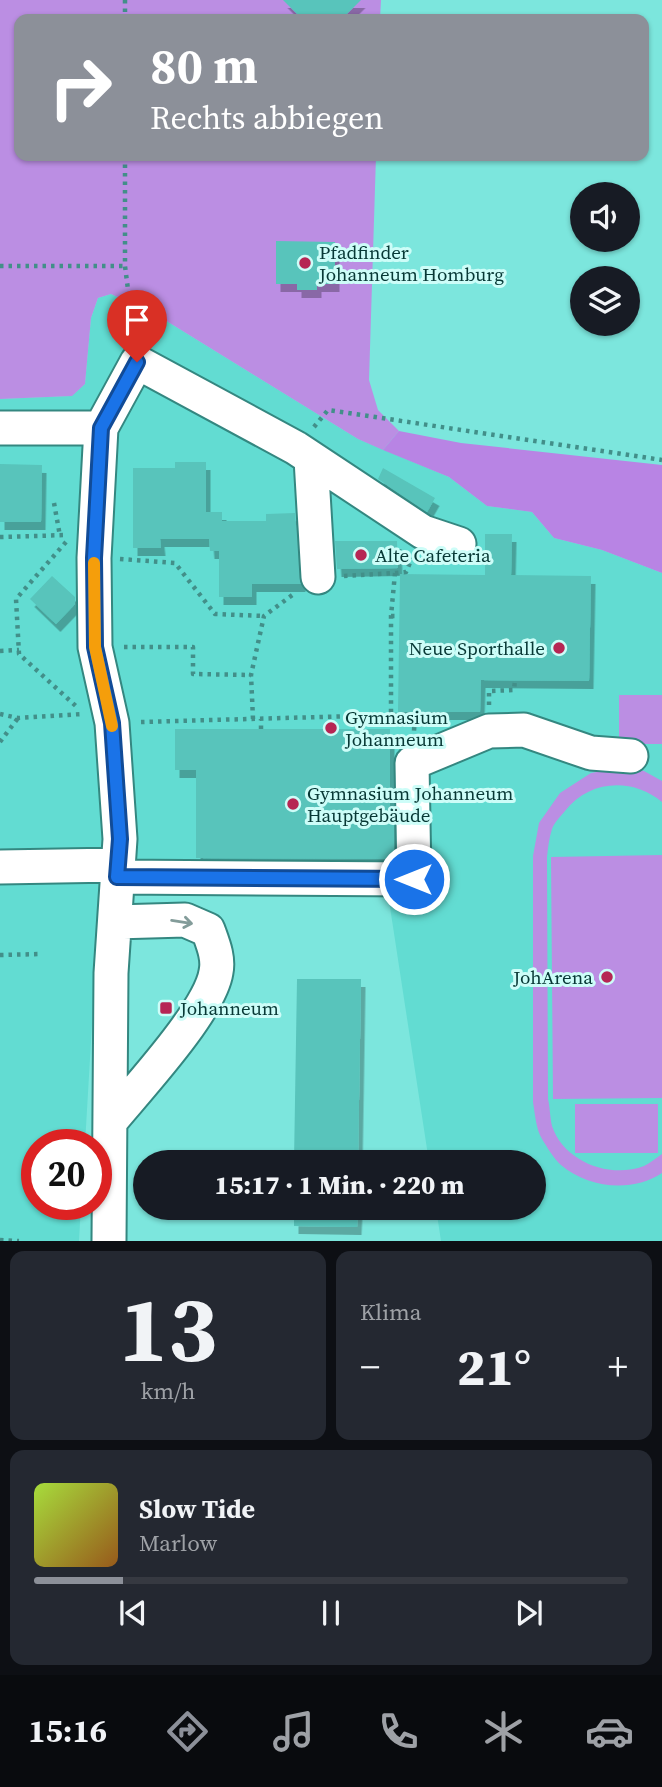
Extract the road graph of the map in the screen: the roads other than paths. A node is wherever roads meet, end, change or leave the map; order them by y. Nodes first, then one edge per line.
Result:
1 (0, 428) edge
2 (101, 428) junction
3 (304, 454) junction
4 (459, 544) dead end
5 (318, 577) road end
6 (631, 755) dead end
7 (0, 867) edge
8 (117, 871) junction
9 (114, 922) junction
10 (110, 1122) junction
11 (109, 1241) edge

1 - 2 street
2 - 3 street
2 - 8 street
3 - 4 street
3 - 5 street
6 - 8 street
7 - 8 street
8 - 9 street
9 - 10 street
9 -> 10 street
10 - 11 street

